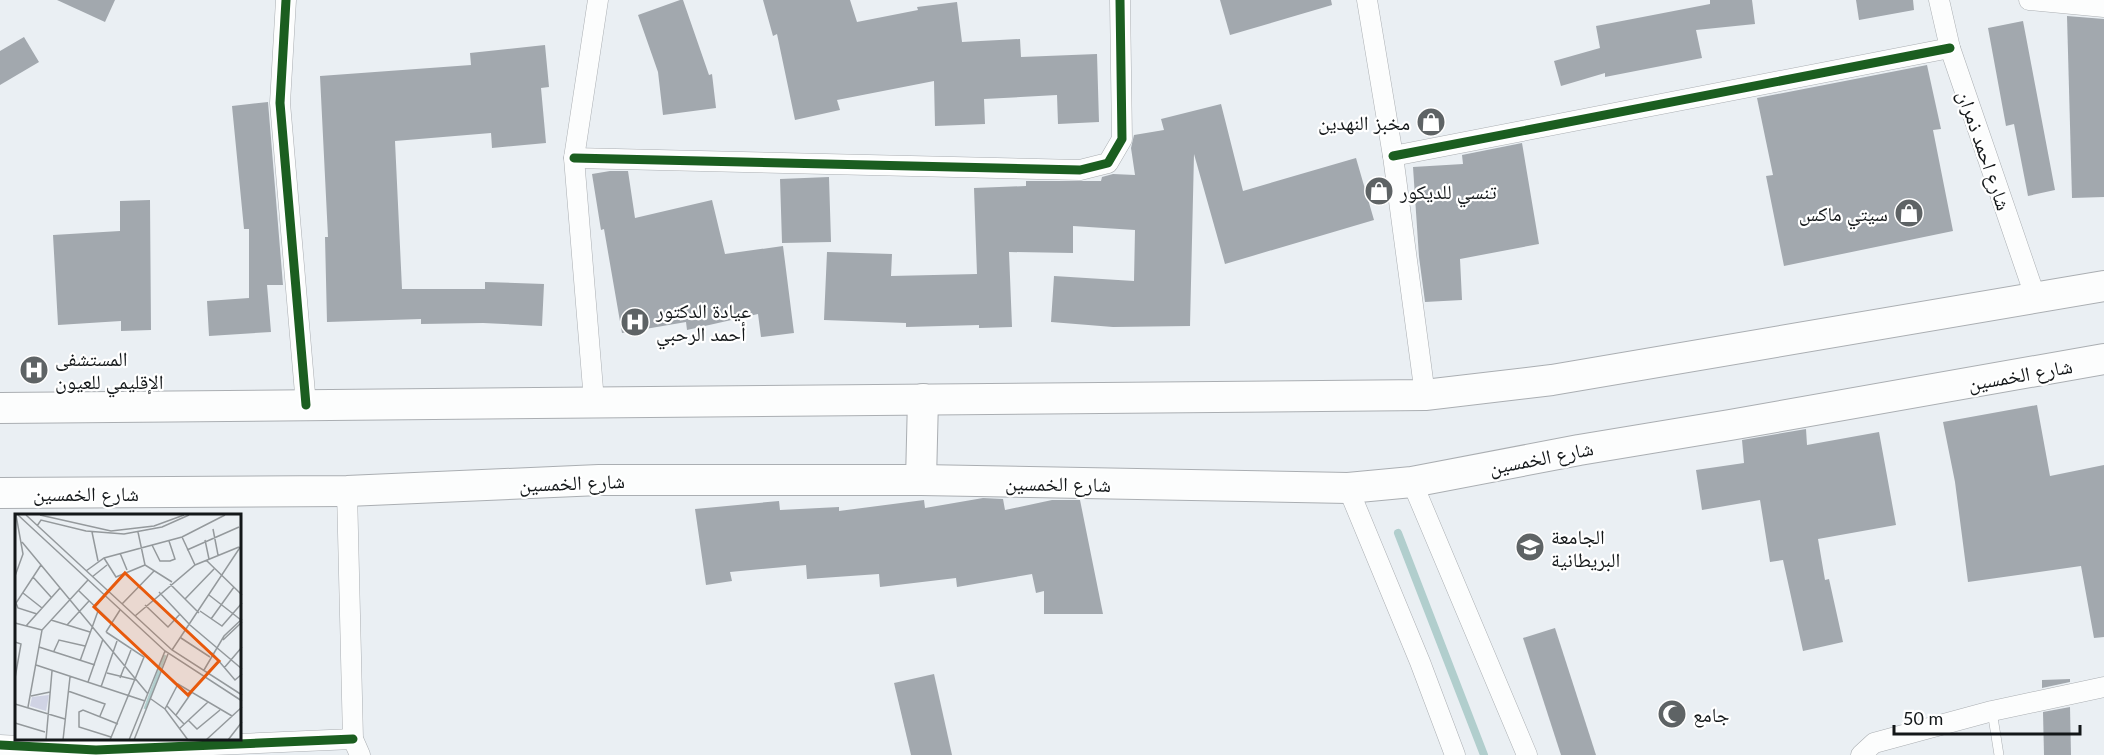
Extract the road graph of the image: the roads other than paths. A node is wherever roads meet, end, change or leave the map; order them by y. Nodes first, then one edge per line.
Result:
1 (286, 0) edge
2 (598, 0) edge
3 (1120, 0) edge
4 (1367, 0) edge
5 (1939, 0) edge
6 (2029, 0) edge
7 (2104, 7) edge
8 (1950, 48) junction
9 (1393, 156) junction
10 (574, 158) junction
11 (2104, 286) edge
12 (2036, 299) junction
13 (2104, 359) edge
14 (1425, 395) junction
15 (923, 399) junction
16 (594, 401) junction
17 (306, 405) junction
18 (0, 408) edge
19 (921, 480) junction
20 (1412, 482) junction
21 (1348, 488) junction
22 (347, 491) junction
23 (0, 493) edge
24 (2104, 687) edge
25 (1992, 711) junction
26 (0, 744) edge
27 (357, 747) edge
28 (97, 752) edge
29 (1455, 755) edge
30 (1527, 755) edge
31 (1862, 755) edge
32 (1999, 755) edge

1 - 17 street
2 - 10 street
3 - 10 street
4 - 9 street
5 - 8 street, شارع احمد ذمران
6 - 7 street
8 - 9 street
8 - 12 street, شارع احمد ذمران
9 - 14 street
10 - 16 street
11 - 12 main road
12 - 14 main road
13 - 20 main road, شارع الخمسين
14 - 15 main road
15 - 16 main road
15 - 19 main road
16 - 17 main road
17 - 18 main road
19 - 21 main road, شارع الخمسين
19 - 22 main road, شارع الخمسين
20 - 21 main road, شارع الخمسين
20 - 30 street
21 - 29 street
22 - 23 main road, شارع الخمسين
22 - 27 street
24 - 25 street
25 - 31 street
25 - 32 lane
26 - 28 street
27 - 28 street

